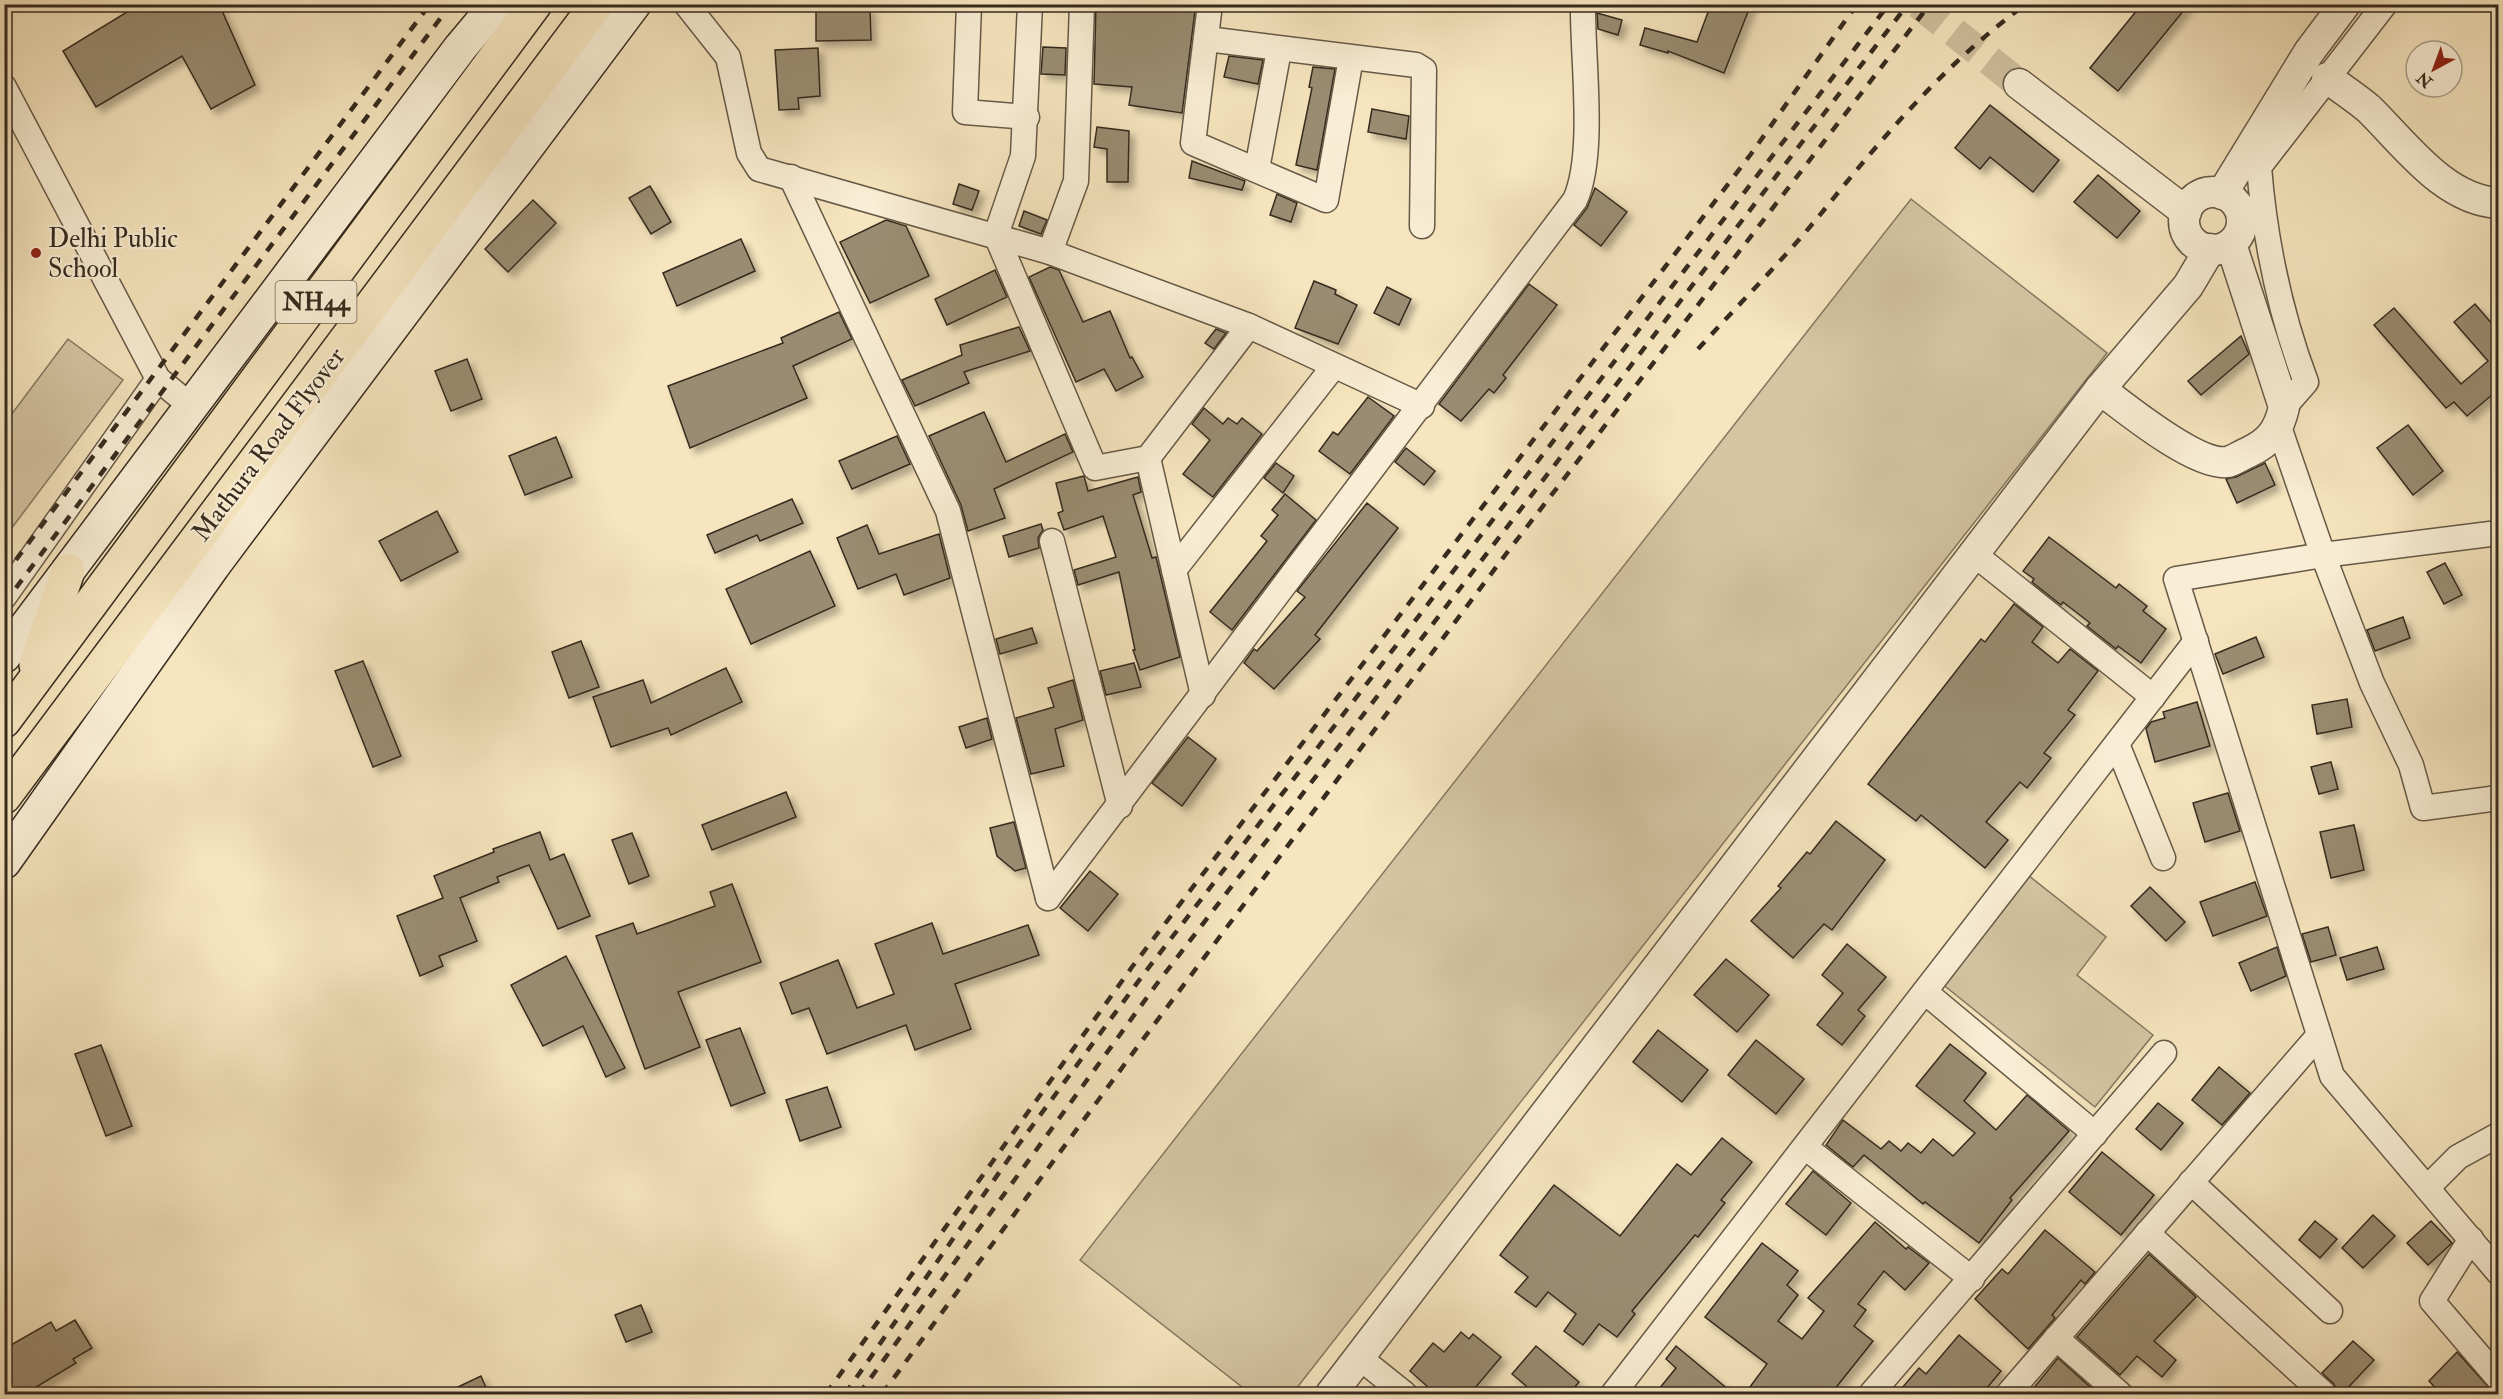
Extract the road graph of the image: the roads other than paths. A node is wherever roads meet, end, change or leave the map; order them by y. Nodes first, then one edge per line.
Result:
1 (497, 4) edge
2 (535, 4) edge
3 (597, 4) edge
4 (634, 4) edge
5 (686, 4) edge
6 (969, 4) edge
7 (1030, 4) edge
8 (1082, 4) edge
9 (1210, 4) edge
10 (1583, 4) edge
11 (2345, 4) edge
12 (2385, 4) edge
13 (1207, 39) junction
14 (1279, 50) junction
15 (1352, 58) junction
16 (2327, 78) junction
17 (2019, 84) tunnel mouth
18 (4, 87) edge
19 (1027, 117) junction
20 (1257, 169) junction
21 (791, 177) junction
22 (2222, 194) junction
23 (2499, 203) edge
24 (2186, 212) junction
25 (1422, 226) dead end
26 (996, 235) junction
27 (2220, 247) junction
28 (1050, 252) junction
29 (1249, 326) junction
30 (1334, 366) junction
31 (158, 379) junction
32 (2100, 389) junction
33 (191, 406) junction
34 (1422, 406) junction
35 (2282, 417) junction
36 (1148, 458) junction
37 (2499, 533) edge
38 (1052, 541) dead end
39 (1974, 554) junction
40 (2323, 555) junction
41 (1174, 570) junction
42 (68, 571) junction
43 (4, 597) edge
44 (2196, 641) junction
45 (4, 656) edge
46 (30, 687) junction
47 (1203, 695) junction
48 (2153, 697) junction
49 (4, 721) edge
50 (2117, 744) junction
51 (4, 797) edge
52 (2499, 798) edge
53 (1120, 806) junction
54 (2163, 858) dead end
55 (4, 862) edge
56 (1924, 992) junction
57 (2319, 1035) junction
58 (2164, 1053) dead end
59 (2095, 1134) junction
60 (2499, 1136) edge
61 (1805, 1147) junction
62 (2191, 1182) junction
63 (2427, 1188) junction
64 (2147, 1233) junction
65 (2471, 1239) junction
66 (2499, 1272) edge
67 (1972, 1280) junction
68 (2330, 1311) dead end
69 (2056, 1338) junction
70 (1360, 1358) junction
71 (2499, 1378) edge
72 (1331, 1395) edge
73 (1405, 1395) edge
74 (1613, 1395) edge
75 (1871, 1395) edge
76 (2008, 1395) edge
77 (2120, 1395) edge
78 (2324, 1395) edge

1 - 33 main road
2 - 46 highway, Mathura Road Flyover / NH44
3 - 51 highway, Mathura Road Flyover / NH44
4 - 55 main road
5 - 21 street
6 - 19 street
7 - 19 street
8 - 28 street
9 - 13 street
10 - 34 street
11 - 22 street
12 - 16 street
13 - 14 street
13 - 20 street
14 - 15 street
14 - 20 street
15 - 20 street
15 - 25 street
16 - 23 street
16 - 35 street
17 - 24 street
18 - 31 street
19 - 26 street
21 - 26 street
21 - 53 street
22 - 24 street
22 - 27 street
24 - 27 street
26 - 28 street
26 - 36 street
27 - 32 street
27 - 35 street
28 - 29 street
29 - 30 street
29 - 36 street
30 - 34 street
30 - 41 street
31 - 33 street
31 - 43 street
32 - 35 street
32 - 39 street
33 - 42 main road
34 - 47 street
35 - 40 street
36 - 41 street
37 - 40 street
38 - 53 street
39 - 48 street
39 - 70 street
40 - 44 street
40 - 52 street
41 - 47 street
42 - 45 main road
42 - 46 highway
44 - 48 street
44 - 57 street
46 - 49 highway, NH44
47 - 53 street
48 - 50 street
50 - 54 street
50 - 56 street
56 - 59 street
56 - 61 street
57 - 62 street
57 - 63 street
58 - 59 street
59 - 67 street
60 - 63 street
61 - 67 street
61 - 74 street
62 - 64 street
62 - 68 street
63 - 65 street
64 - 69 street
64 - 78 street
65 - 66 street
65 - 71 street
67 - 75 street
69 - 76 street
69 - 77 street
70 - 72 street
70 - 73 street

